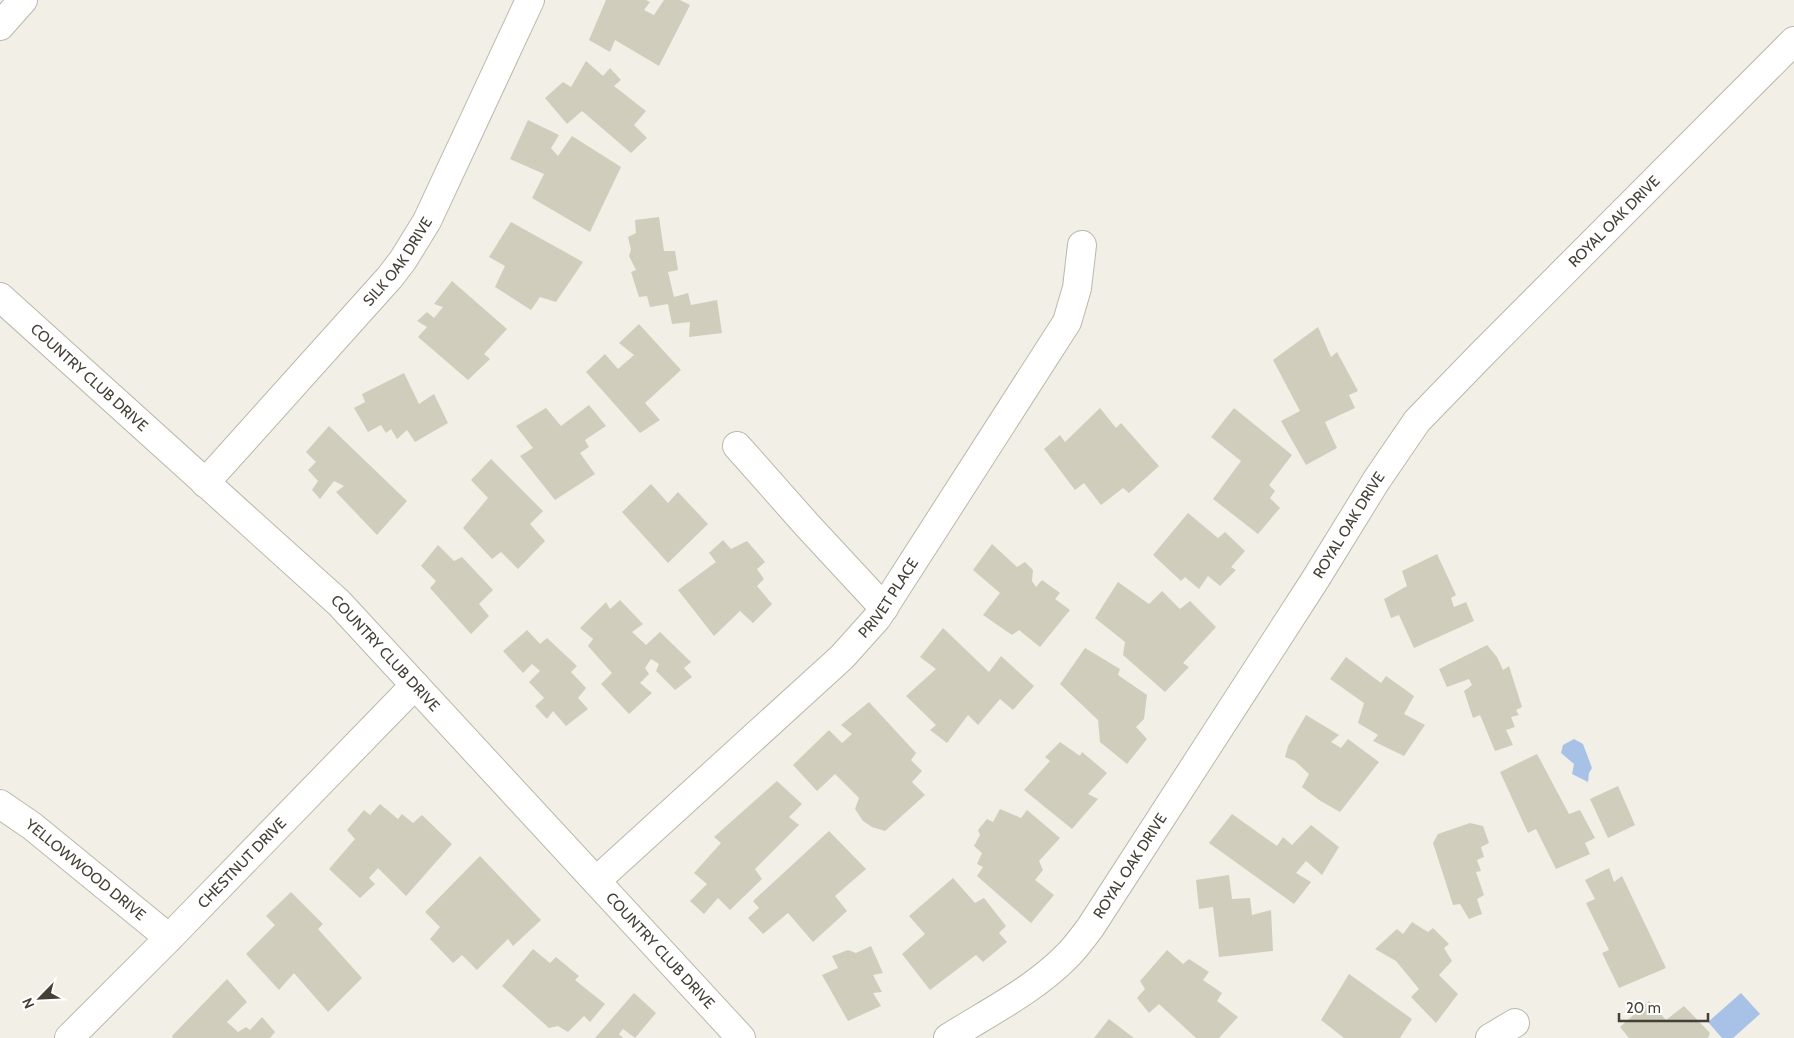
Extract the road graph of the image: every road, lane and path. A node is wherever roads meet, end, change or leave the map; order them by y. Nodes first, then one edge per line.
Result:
1 (23, 0) edge
2 (530, 0) edge
3 (0, 26) edge
4 (1794, 41) edge
5 (1082, 245) dead end
6 (0, 297) edge
7 (737, 446) dead end
8 (205, 483) junction
9 (884, 608) junction
10 (415, 686) junction
11 (0, 804) edge
12 (596, 880) junction
13 (169, 938) junction
14 (1515, 1023) dead end
15 (69, 1038) edge
16 (741, 1038) edge
17 (948, 1038) edge
18 (1490, 1038) edge

1 - 3 street
2 - 8 street, SILK OAK DRIVE
4 - 17 street, ROYAL OAK DRIVE
5 - 9 street, PRIVET PLACE
6 - 8 street, COUNTRY CLUB DRIVE
7 - 9 street
8 - 10 street, COUNTRY CLUB DRIVE
9 - 12 street, PRIVET PLACE
10 - 12 street, COUNTRY CLUB DRIVE
10 - 13 street, CHESTNUT DRIVE
11 - 13 street, YELLOWWOOD DRIVE
12 - 16 street, COUNTRY CLUB DRIVE
13 - 15 street, CHESTNUT DRIVE
14 - 18 street

